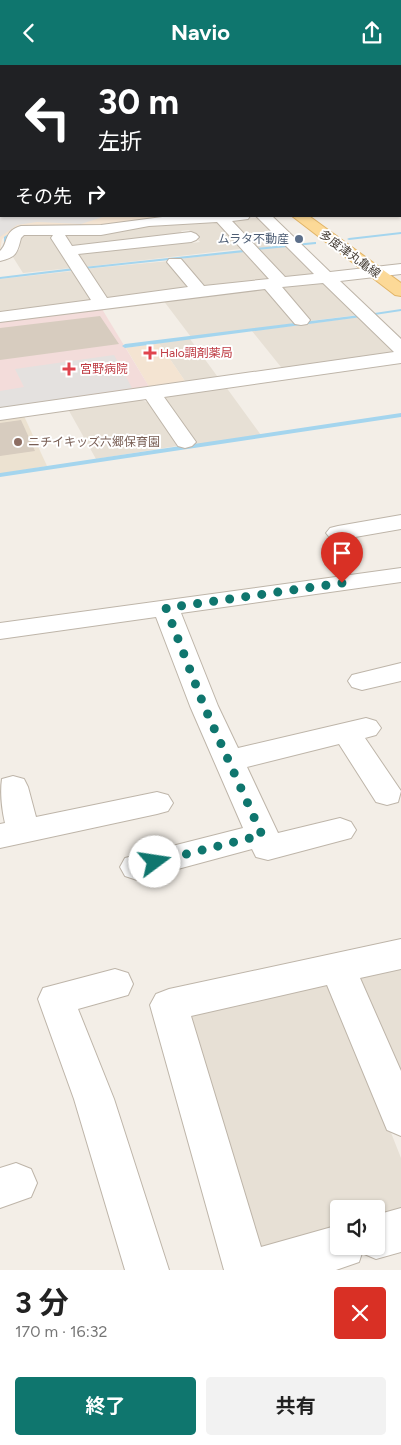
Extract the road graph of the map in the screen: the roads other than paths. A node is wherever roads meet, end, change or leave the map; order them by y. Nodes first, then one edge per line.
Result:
1 (232, 217) edge
2 (264, 217) edge
3 (299, 217) edge
4 (221, 218) junction
5 (55, 233) dead end
6 (191, 237) dead end
7 (67, 251) junction
8 (0, 256) edge
9 (175, 261) dead end
10 (401, 269) edge
11 (375, 272) junction
12 (326, 277) junction
13 (275, 283) junction
14 (200, 291) junction
15 (401, 291) edge
16 (102, 304) junction
17 (0, 317) edge
18 (301, 320) dead end
19 (401, 349) edge
20 (401, 357) edge
21 (152, 393) junction
22 (0, 414) edge
23 (185, 442) dead end
24 (401, 521) edge
25 (338, 533) dead end
26 (401, 575) edge
27 (166, 608) junction
28 (0, 631) edge
29 (401, 672) edge
30 (362, 681) dead end
31 (229, 761) junction
32 (13, 787) dead end
33 (387, 794) dead end
34 (157, 803) dead end
35 (340, 830) dead end
36 (11, 834) edge
37 (262, 835) junction
38 (137, 867) dead end
39 (401, 954) edge
40 (338, 968) junction
41 (115, 984) dead end
42 (401, 1117) edge
43 (401, 1230) edge
44 (385, 1234) edge
45 (330, 1250) edge
46 (147, 1270) edge
47 (246, 1270) edge
48 (257, 1270) edge

1 - 4 street
2 - 12 street
3 - 11 main road, 多度津丸亀線
4 - 8 street
4 - 13 street
5 - 7 street
6 - 7 street
7 - 16 street
9 - 14 street
10 - 11 street
11 - 12 street
11 - 15 main road, 多度津丸亀線
12 - 13 street
12 - 19 street
13 - 14 street
13 - 18 street
14 - 16 street
16 - 17 street
20 - 21 street
21 - 22 street
21 - 23 street
24 - 25 street
26 - 27 street
27 - 28 street
27 - 31 street
29 - 30 street
31 - 33 street
31 - 37 street
32 - 36 street
34 - 36 street
35 - 37 street
37 - 38 street
39 - 40 street
40 - 42 street
40 - 47 street
41 - 46 street
43 - 44 street
45 - 48 street

